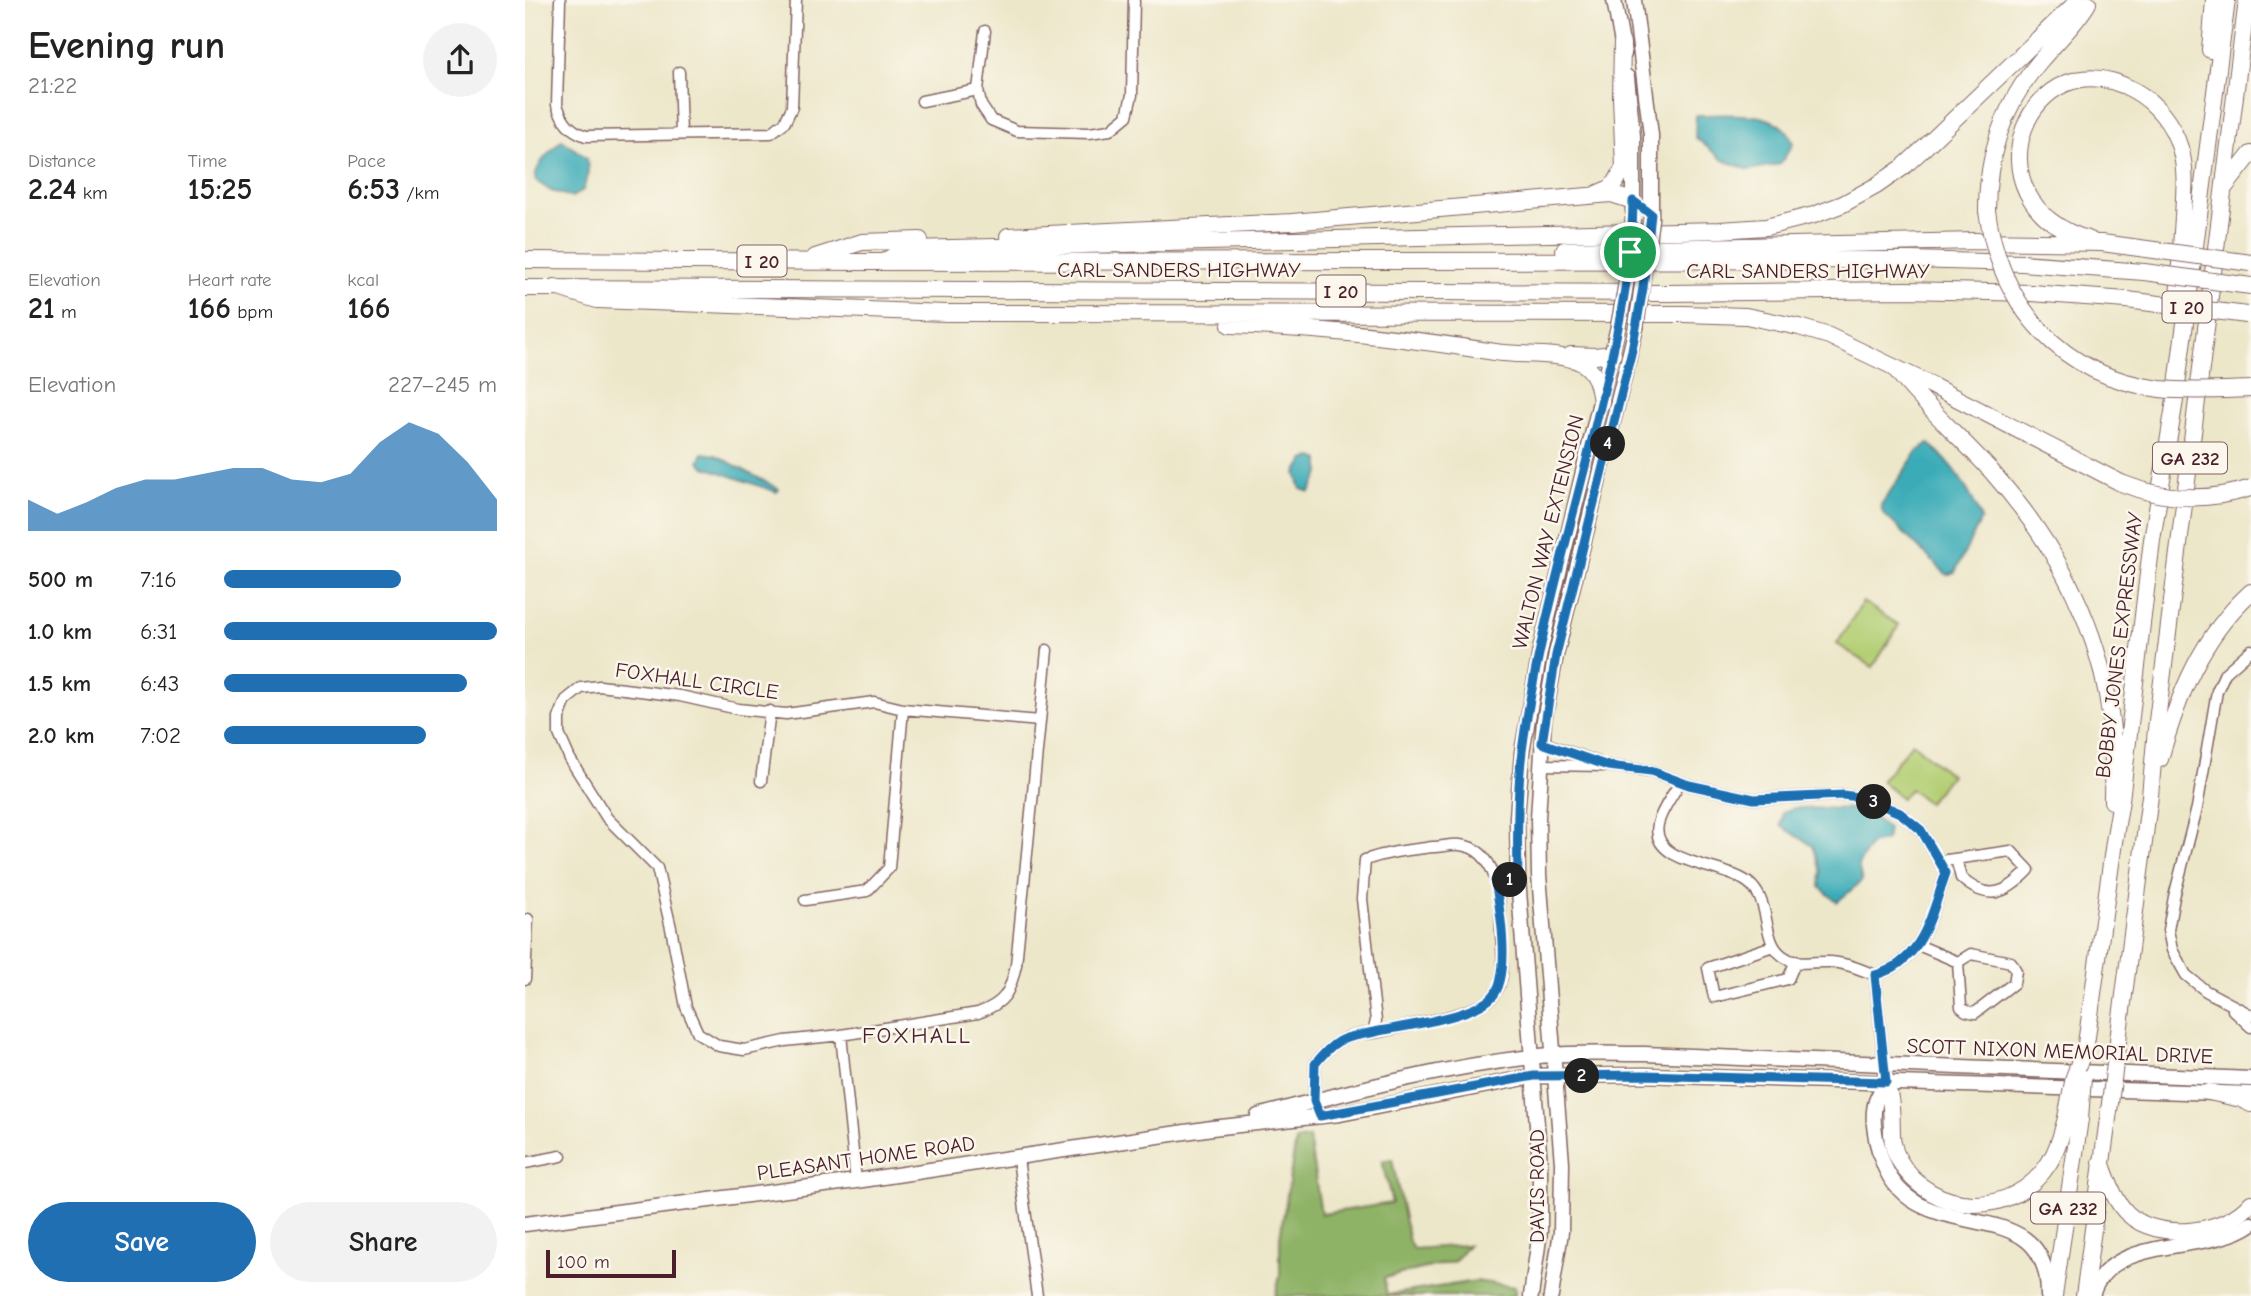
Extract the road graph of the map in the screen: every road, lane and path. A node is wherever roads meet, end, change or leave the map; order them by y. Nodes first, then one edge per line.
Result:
1 (560, 0) edge
2 (796, 0) edge
3 (1134, 0) edge
4 (1614, 0) edge
5 (1634, 0) edge
6 (2079, 0) edge
7 (2090, 0) edge
8 (2214, 0) edge
9 (2227, 0) edge
10 (2247, 0) edge
11 (2251, 9) edge
12 (985, 31) dead end
13 (1622, 43) junction
14 (2238, 70) junction
15 (679, 72) dead end
16 (978, 90) junction
17 (922, 101) dead end
18 (681, 134) junction
19 (2208, 144) junction
20 (2251, 154) edge
21 (2225, 187) junction
22 (1590, 196) junction
23 (1633, 201) junction
24 (1651, 216) junction
25 (2102, 243) junction
26 (525, 260) edge
27 (803, 261) junction
28 (1450, 261) junction
29 (883, 262) junction
30 (2251, 263) edge
31 (2251, 286) edge
32 (525, 288) edge
33 (555, 288) junction
34 (1161, 314) junction
35 (2249, 315) edge
36 (1471, 347) junction
37 (1632, 350) junction
38 (1613, 354) junction
39 (1894, 367) junction
40 (2251, 389) edge
41 (1601, 402) junction
42 (2169, 425) junction
43 (2251, 488) edge
44 (2251, 592) edge
45 (1547, 621) junction
46 (1563, 626) junction
47 (1047, 650) dead end
48 (2251, 650) edge
49 (903, 709) junction
50 (770, 712) junction
51 (1040, 722) junction
52 (1542, 743) junction
53 (1540, 765) junction
54 (1608, 766) junction
55 (761, 781) dead end
56 (1680, 782) junction
57 (2150, 796) junction
58 (2114, 842) junction
59 (1957, 859) junction
60 (1940, 861) junction
61 (1518, 878) junction
62 (1495, 881) junction
63 (806, 900) dead end
64 (528, 919) dead end
65 (1918, 945) junction
66 (1773, 946) junction
67 (1796, 961) junction
68 (1958, 962) junction
69 (1875, 975) junction
70 (525, 979) edge
71 (2224, 1001) junction
72 (2251, 1015) edge
73 (2251, 1027) edge
74 (1373, 1033) junction
75 (841, 1035) junction
76 (1553, 1055) junction
77 (1532, 1057) junction
78 (2251, 1069) edge
79 (1885, 1073) junction
80 (1534, 1076) junction
81 (1556, 1076) junction
82 (2251, 1079) edge
83 (2207, 1085) junction
84 (2251, 1094) edge
85 (1314, 1101) junction
86 (2251, 1104) edge
87 (1320, 1116) junction
88 (2073, 1119) junction
89 (1212, 1128) junction
90 (561, 1156) dead end
91 (1018, 1159) junction
92 (2101, 1162) junction
93 (525, 1164) edge
94 (856, 1181) junction
95 (2251, 1203) edge
96 (525, 1224) edge
97 (2251, 1224) edge
98 (1037, 1296) edge
99 (1531, 1296) edge
100 (1551, 1296) edge
101 (2048, 1296) edge
102 (2054, 1296) edge
103 (2084, 1296) edge
104 (2092, 1296) edge

1 - 18 street
2 - 18 street
3 - 16 street
4 - 13 main road, WALTON WAY EXTENSION
5 - 24 main road, WALTON WAY EXTENSION
6 - 29 highway
7 - 40 highway, bridge
8 - 19 highway
9 - 19 highway, BOBBY JONES EXPRESSWAY / GA 232
10 - 14 highway, GA 232
11 - 14 highway
12 - 16 street
13 - 22 highway
13 - 23 main road, WALTON WAY EXTENSION
14 - 21 highway, GA 232
15 - 18 street
16 - 17 street
19 - 42 highway, BOBBY JONES EXPRESSWAY / GA 232
20 - 21 highway
21 - 57 highway, GA 232
22 - 23 highway
22 - 27 highway
23 - 24 main road
23 - 38 main road, WALTON WAY EXTENSION, bridge
24 - 37 main road, WALTON WAY EXTENSION, bridge
25 - 28 highway
25 - 30 highway, bridge
25 - 42 highway
26 - 27 highway, CARL SANDERS HIGHWAY / I 20
27 - 29 highway, CARL SANDERS HIGHWAY / I 20
28 - 29 highway, CARL SANDERS HIGHWAY / I 20
28 - 31 highway, CARL SANDERS HIGHWAY / I 20, bridge
32 - 33 highway, CARL SANDERS HIGHWAY / I 20
33 - 34 highway
33 - 35 highway, CARL SANDERS HIGHWAY / I 20, bridge
34 - 36 highway
34 - 39 highway
36 - 38 highway
36 - 41 highway
37 - 38 main road
37 - 46 main road, WALTON WAY EXTENSION
38 - 41 main road, WALTON WAY EXTENSION
39 - 43 highway, bridge
39 - 58 highway
41 - 45 main road, WALTON WAY EXTENSION
42 - 58 highway, BOBBY JONES EXPRESSWAY / GA 232
44 - 57 highway
45 - 46 main road
45 - 61 main road, WALTON WAY EXTENSION
46 - 52 main road, WALTON WAY EXTENSION
47 - 51 street, FOXHALL CIRCLE
48 - 71 street
49 - 50 street, FOXHALL CIRCLE
49 - 51 street, FOXHALL CIRCLE
49 - 63 street
50 - 55 street
50 - 75 street, FOXHALL CIRCLE
51 - 75 street, FOXHALL CIRCLE
52 - 53 main road, WALTON WAY EXTENSION
52 - 54 street
53 - 54 street
53 - 76 main road, WALTON WAY EXTENSION
54 - 56 street
56 - 60 street
56 - 66 street
57 - 92 highway, GA 232, bridge
58 - 88 highway, BOBBY JONES EXPRESSWAY / GA 232, bridge
59 - 59 street
59 - 60 street
60 - 65 street
61 - 62 street
61 - 77 main road, WALTON WAY EXTENSION
62 - 74 street
62 - 74 street
64 - 70 street
65 - 68 street
65 - 69 street
66 - 67 street
66 - 67 street
67 - 69 street
68 - 68 street
69 - 79 street
71 - 72 street
71 - 73 street
74 - 85 street
75 - 94 street
76 - 77 main road, SCOTT NIXON MEMORIAL DRIVE
76 - 79 main road, SCOTT NIXON MEMORIAL DRIVE
76 - 81 main road, WALTON WAY EXTENSION
77 - 80 main road, WALTON WAY EXTENSION
77 - 85 main road, PLEASANT HOME ROAD
78 - 83 main road
79 - 81 main road, SCOTT NIXON MEMORIAL DRIVE
79 - 83 main road, SCOTT NIXON MEMORIAL DRIVE
79 - 88 highway
79 - 101 main road
80 - 81 main road, SCOTT NIXON MEMORIAL DRIVE
80 - 87 main road, PLEASANT HOME ROAD
80 - 99 main road, DAVIS ROAD
81 - 100 main road, DAVIS ROAD
82 - 83 main road, SCOTT NIXON MEMORIAL DRIVE
83 - 84 main road, SCOTT NIXON MEMORIAL DRIVE
83 - 86 highway
85 - 87 street
85 - 89 main road, PLEASANT HOME ROAD
87 - 89 main road, PLEASANT HOME ROAD
88 - 102 highway, GA 232
89 - 91 main road, PLEASANT HOME ROAD
90 - 93 street
91 - 94 main road, PLEASANT HOME ROAD
91 - 98 street
92 - 95 highway
92 - 103 highway, GA 232
94 - 96 main road, PLEASANT HOME ROAD
97 - 104 main road

